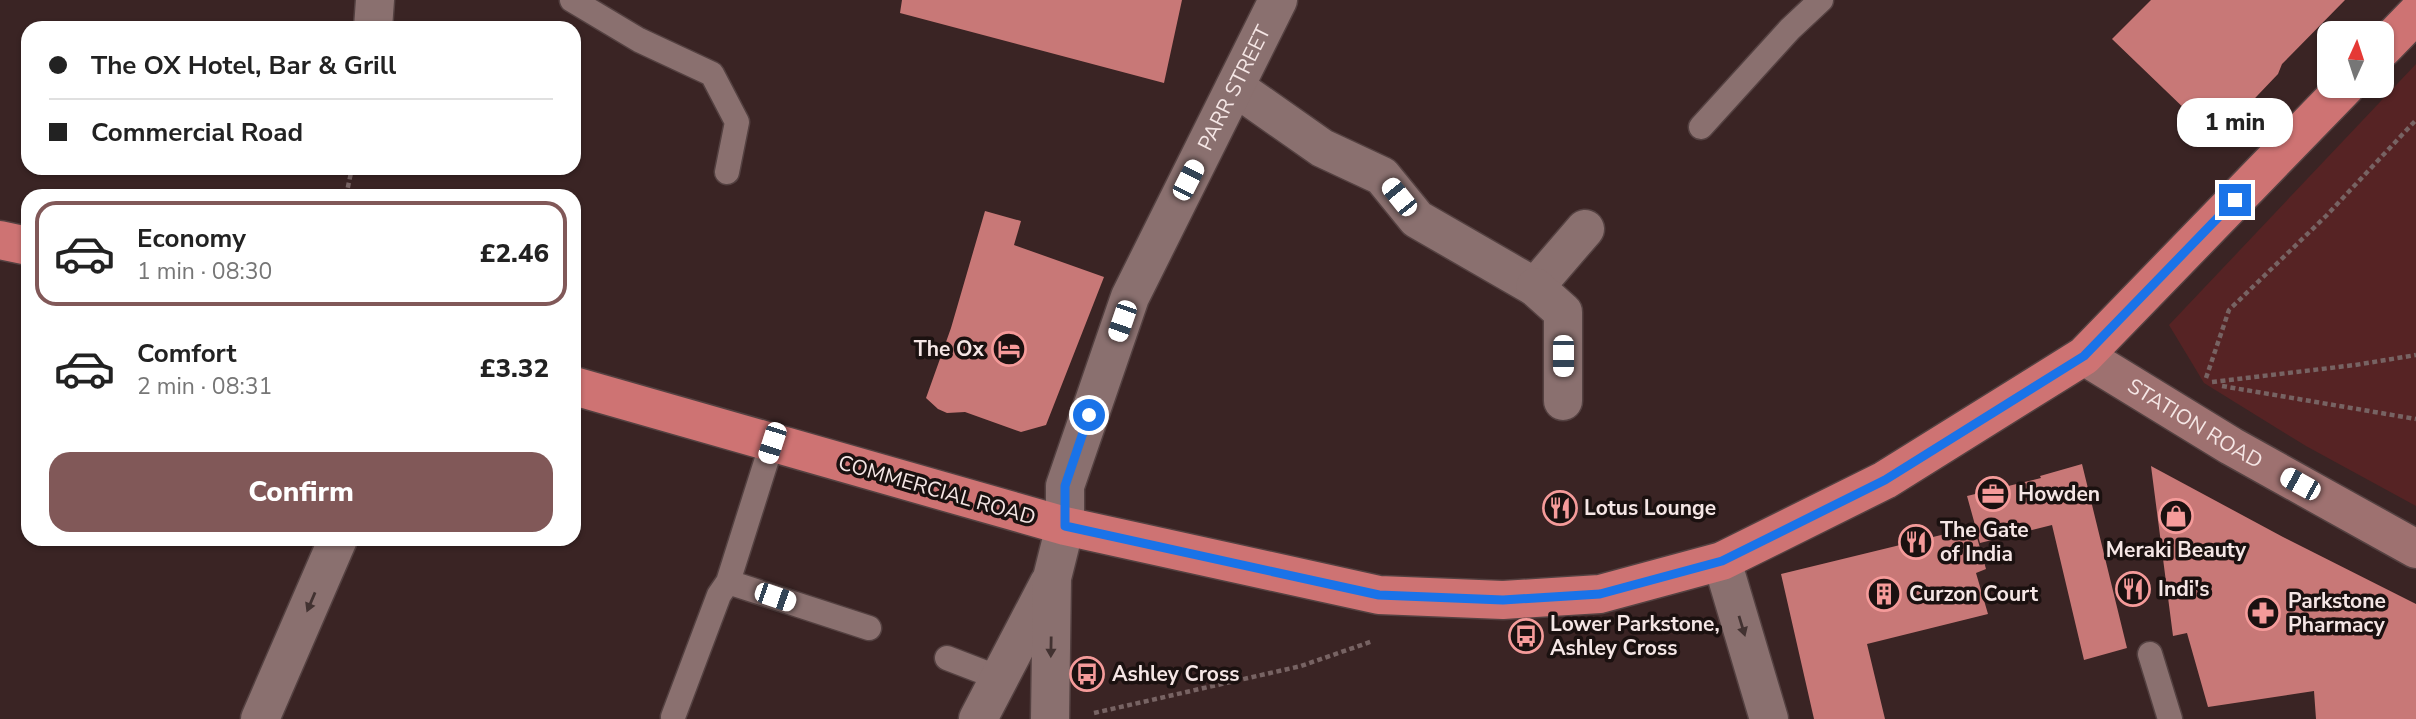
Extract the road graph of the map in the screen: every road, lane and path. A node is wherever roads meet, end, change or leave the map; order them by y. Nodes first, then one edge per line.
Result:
1 (375, 0) edge
2 (572, 0) edge
3 (1278, 0) edge
4 (1821, 0) edge
5 (2416, 14) edge
6 (374, 21) edge
7 (2394, 37) edge
8 (1235, 87) junction
9 (2334, 98) edge
10 (2416, 120) edge
11 (1701, 127) dead end
12 (727, 172) dead end
13 (1586, 229) dead end
14 (0, 240) edge
15 (21, 244) edge
16 (1535, 287) junction
17 (2416, 355) edge
18 (2084, 356) junction
19 (2204, 383) junction
20 (581, 388) edge
21 (1563, 401) dead end
22 (2416, 419) edge
23 (772, 443) junction
24 (1065, 526) junction
25 (335, 546) edge
26 (2416, 548) edge
27 (1722, 561) junction
28 (1052, 578) junction
29 (728, 582) junction
30 (869, 628) dead end
31 (1378, 639) dead end
32 (2150, 654) dead end
33 (947, 658) dead end
34 (999, 678) junction
35 (1092, 713) dead end
36 (673, 717) dead end
37 (260, 719) edge
38 (978, 719) edge
39 (1050, 719) edge
40 (1769, 719) edge
41 (2170, 719) edge

1 - 6 street
2 - 12 lane
3 - 8 street, PARR STREET
4 - 11 lane
5 - 7 highway
8 - 16 street
8 - 24 street, PARR STREET
9 - 18 highway, COMMERCIAL ROAD
10 - 19 path
13 - 16 street
14 - 15 highway
16 - 21 street
17 - 19 path
18 - 26 street, STATION ROAD
18 - 27 highway, COMMERCIAL ROAD
19 - 22 path
20 - 23 highway, COMMERCIAL ROAD
23 - 24 highway, COMMERCIAL ROAD
23 - 29 lane
24 - 27 highway, COMMERCIAL ROAD
24 - 28 street, PARR STREET
25 -> 37 street
27 -> 40 street
28 - 34 street
28 -> 39 street
29 - 30 lane
29 - 36 lane
31 - 35 path
32 - 41 lane
33 - 34 lane
34 - 38 street

